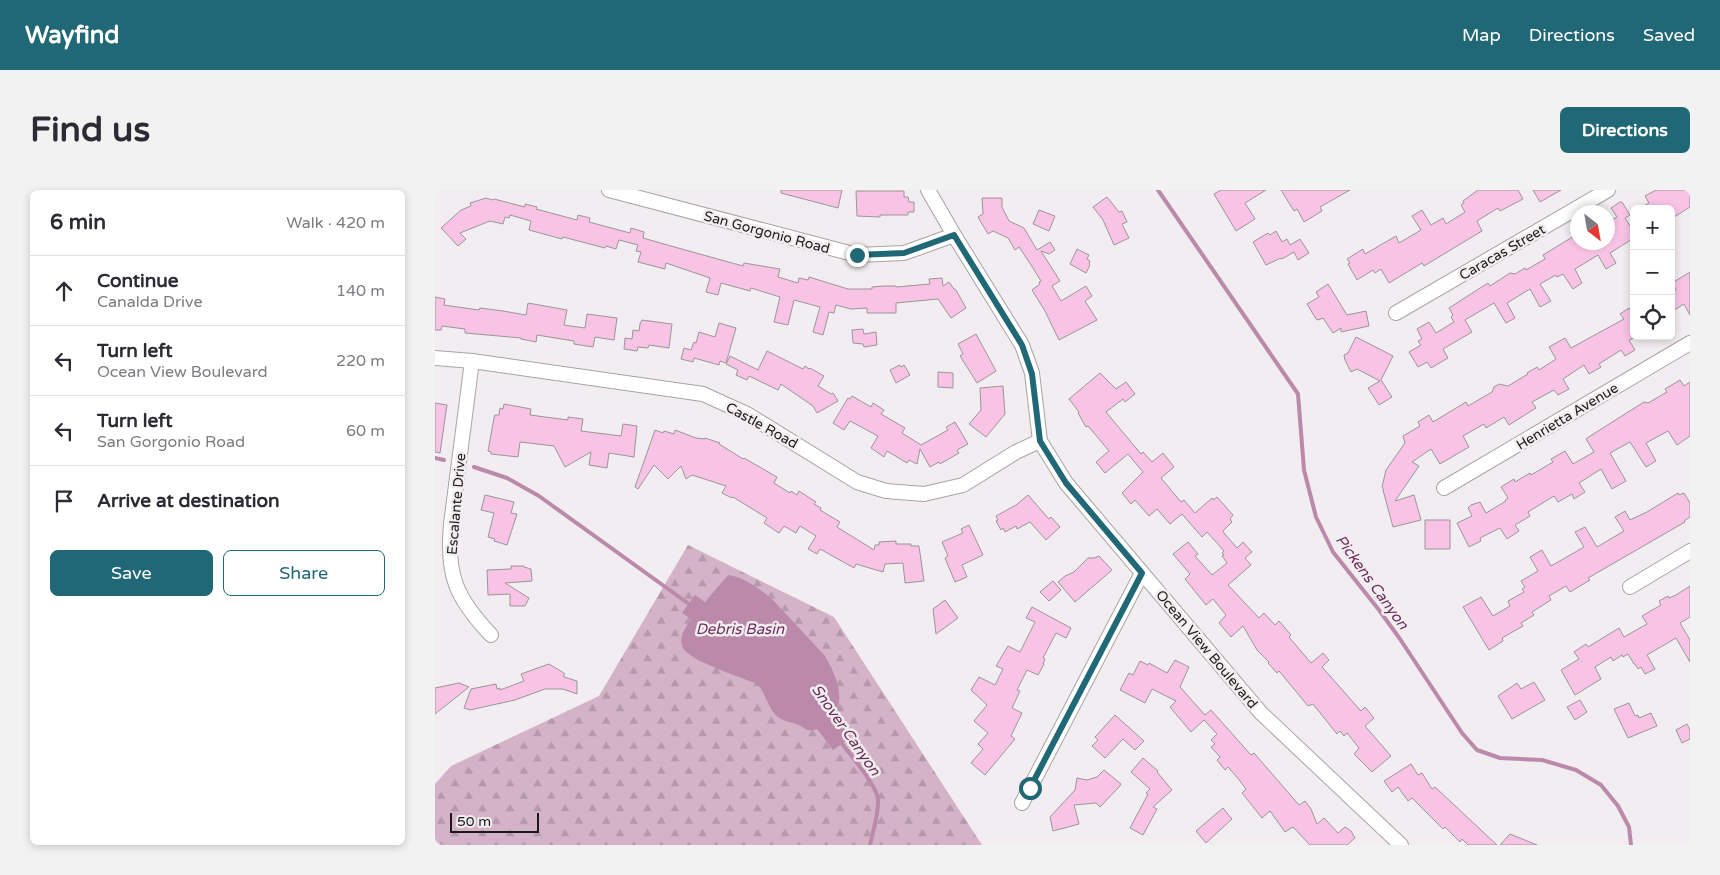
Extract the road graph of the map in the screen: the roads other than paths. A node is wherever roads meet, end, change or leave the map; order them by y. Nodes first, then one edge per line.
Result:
1 (609, 190) edge
2 (928, 190) edge
3 (1608, 190) edge
4 (954, 235) junction
5 (1396, 313) dead end
6 (1690, 343) edge
7 (435, 358) edge
8 (472, 361) junction
9 (1040, 441) junction
10 (1444, 488) dead end
11 (1690, 551) edge
12 (1142, 573) junction
13 (1630, 587) dead end
14 (491, 635) dead end
15 (1022, 804) dead end
16 (1401, 845) edge

1 - 4 street, San Gorgonio Road
2 - 4 street, Ocean View Boulevard
3 - 5 street, Caracas Street
4 - 9 street, Ocean View Boulevard
6 - 10 street, Henrietta Avenue
7 - 8 street, Castle Road
8 - 9 street, Castle Road
8 - 14 street, Escalante Drive
9 - 12 street, Ocean View Boulevard
11 - 13 street
12 - 15 street
12 - 16 street, Ocean View Boulevard

